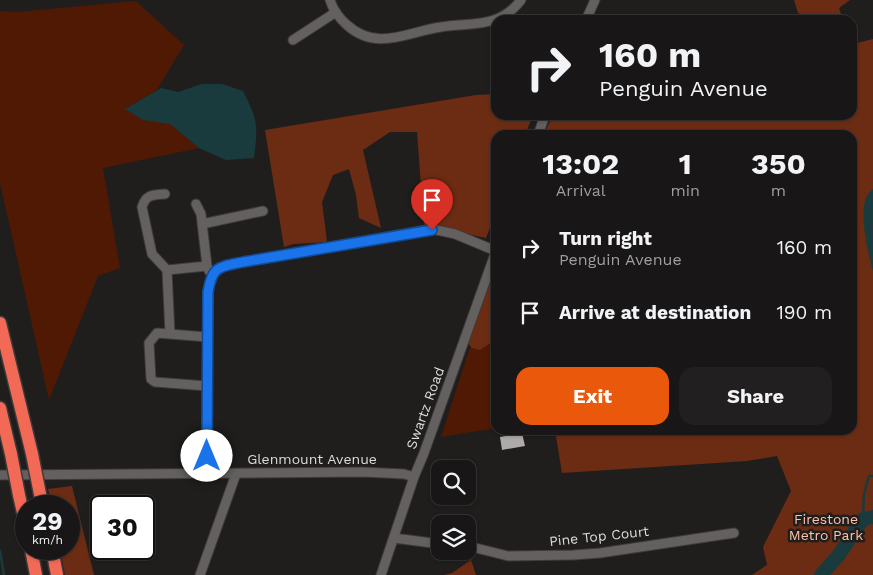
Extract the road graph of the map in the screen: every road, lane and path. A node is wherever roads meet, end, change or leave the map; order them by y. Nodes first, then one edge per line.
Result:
1 (330, 0) edge
2 (521, 0) edge
3 (596, 0) edge
4 (336, 12) junction
5 (503, 15) edge
6 (588, 15) edge
7 (491, 21) edge
8 (293, 40) dead end
9 (165, 194) dead end
10 (196, 204) dead end
11 (263, 211) dead end
12 (202, 224) junction
13 (491, 249) edge
14 (491, 265) edge
15 (207, 266) junction
16 (167, 270) junction
17 (212, 275) junction
18 (0, 323) edge
19 (170, 334) junction
20 (207, 336) junction
21 (207, 386) junction
22 (0, 408) edge
23 (206, 473) junction
24 (236, 474) junction
25 (0, 475) edge
26 (414, 477) junction
27 (19, 495) edge
28 (40, 495) edge
29 (734, 532) dead end
30 (394, 538) junction
31 (431, 543) edge
32 (476, 548) edge
33 (33, 560) edge
34 (54, 560) edge
35 (36, 575) edge
36 (57, 575) edge
37 (200, 575) edge
38 (381, 575) edge

1 - 4 street
2 - 5 street
3 - 6 street
4 - 7 street
4 - 8 street
9 - 16 street
10 - 12 street
11 - 12 street
12 - 15 street
13 - 17 street
14 - 26 street, Swartz Road
15 - 16 street
15 - 17 street
16 - 19 street
17 - 20 street
18 - 28 highway, bridge
19 - 20 street
19 - 21 street
20 - 21 street
21 - 23 street
22 - 27 highway, bridge
23 - 24 street, Glenmount Avenue
23 - 25 street, Glenmount Avenue
24 - 26 street, Glenmount Avenue
24 - 37 street
26 - 30 street, Swartz Road
29 - 32 street, Pine Top Court
30 - 31 street
30 - 38 street, Swartz Road
33 - 35 highway
34 - 36 highway

